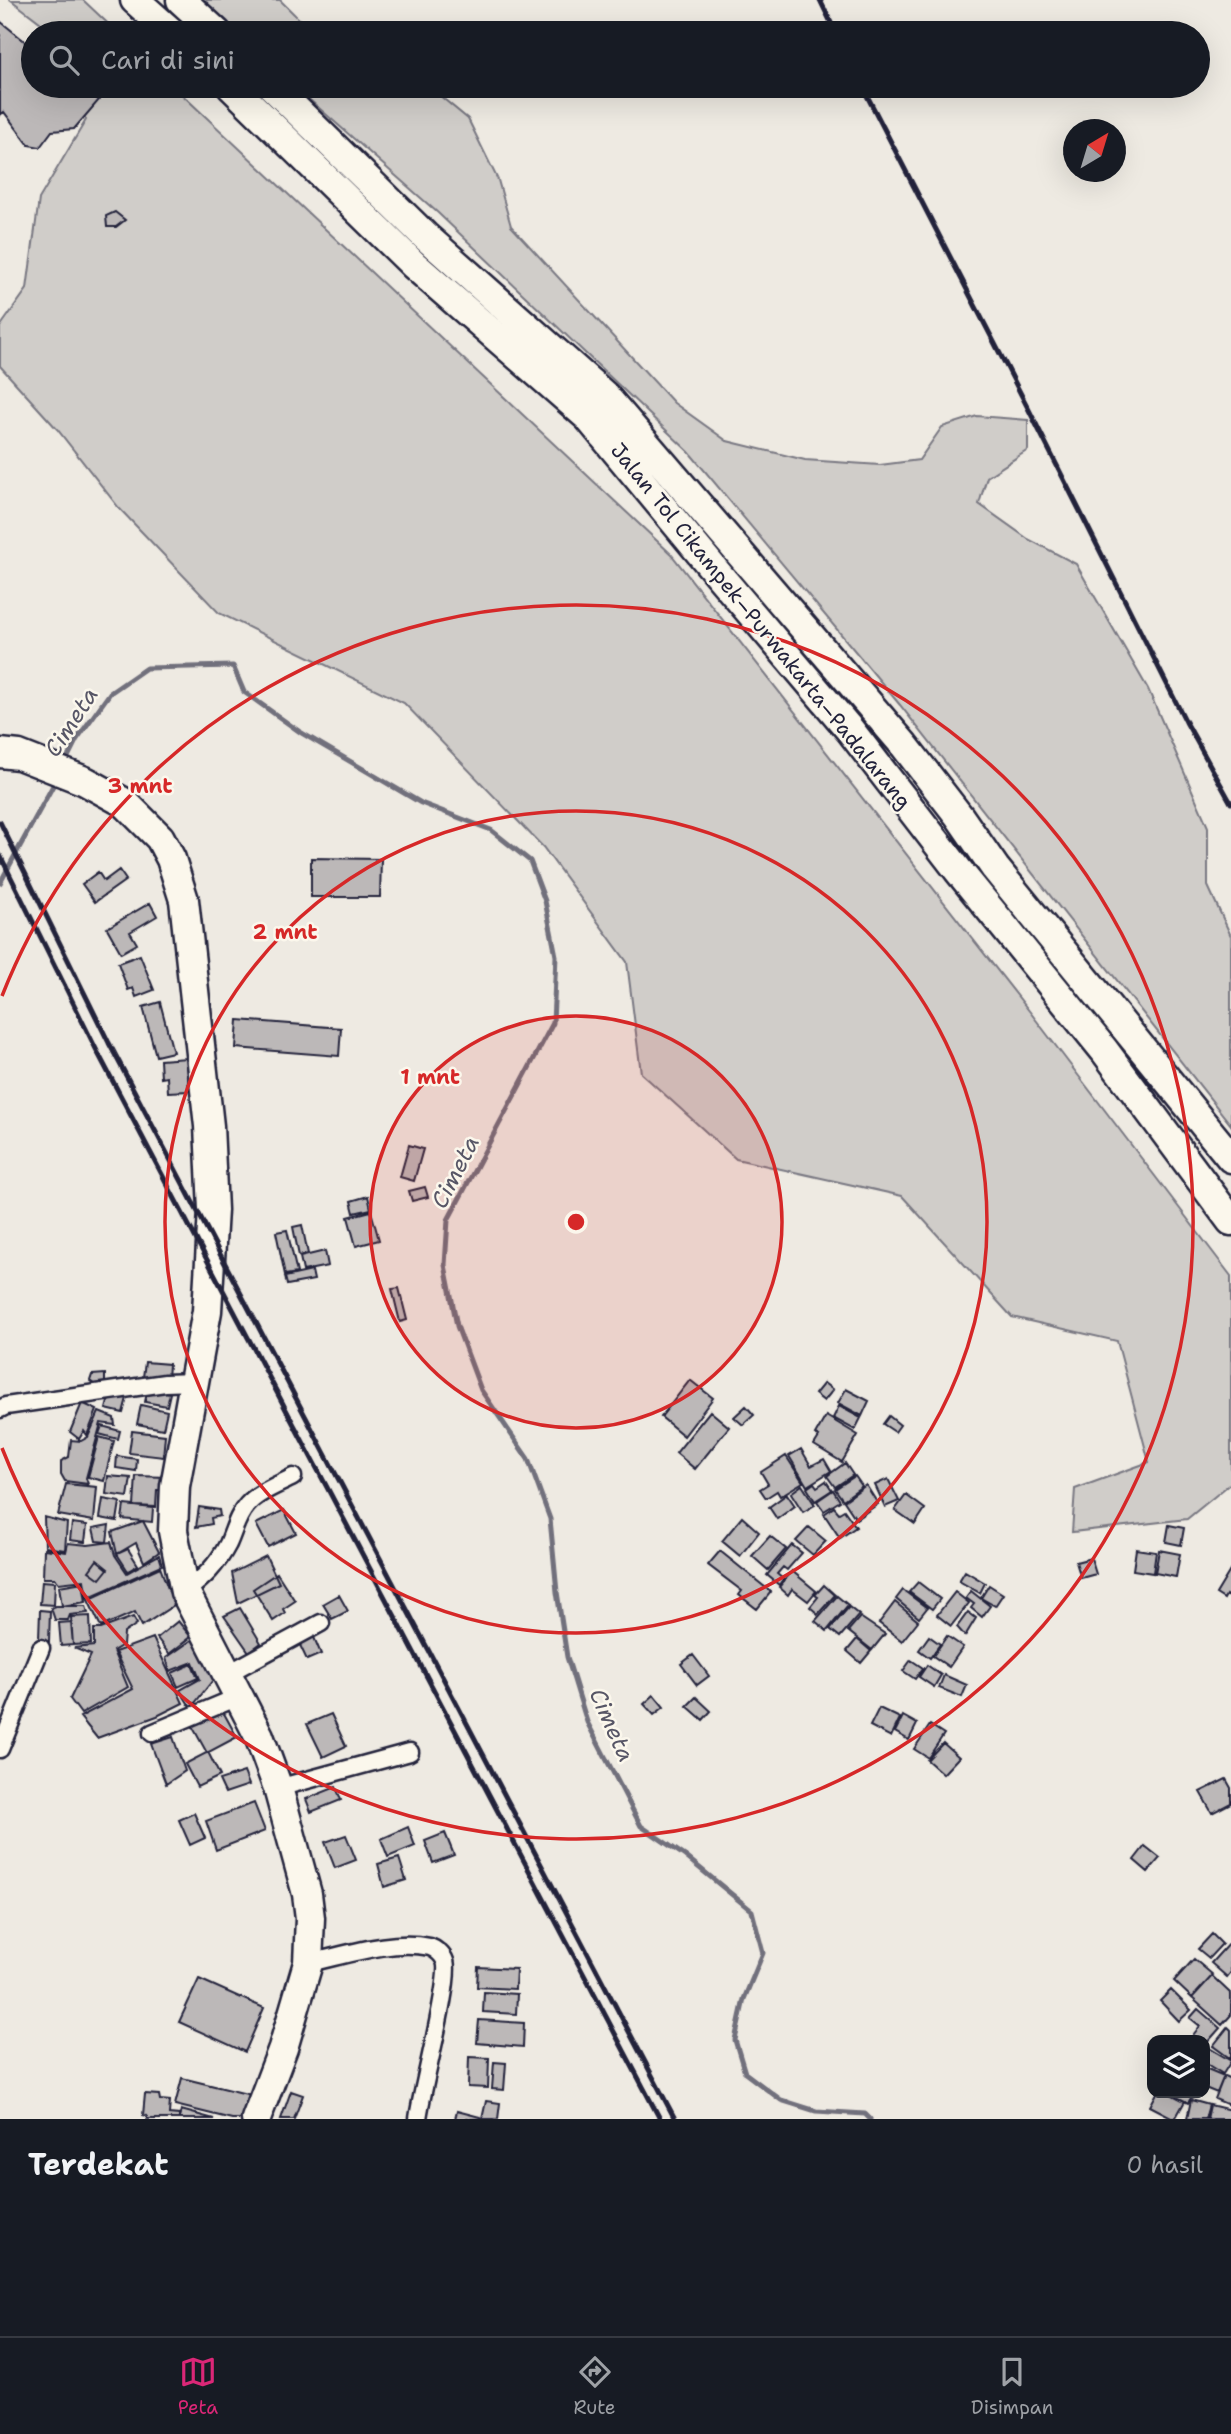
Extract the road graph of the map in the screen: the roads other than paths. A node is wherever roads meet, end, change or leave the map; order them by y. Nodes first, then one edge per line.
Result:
1 (135, 0) edge
2 (181, 0) edge
3 (159, 21) edge
4 (203, 21) edge
5 (243, 98) edge
6 (284, 98) edge
7 (9, 754) edge
8 (1231, 1158) edge
9 (1231, 1221) edge
10 (194, 1382) junction
11 (0, 1409) edge
12 (293, 1477) dead end
13 (185, 1592) junction
14 (321, 1623) dead end
15 (41, 1648) dead end
16 (232, 1685) junction
17 (152, 1733) dead end
18 (0, 1749) edge
19 (410, 1752) dead end
20 (278, 1788) junction
21 (308, 1963) junction
22 (257, 2119) edge
23 (418, 2119) edge

1 - 3 highway
2 - 4 highway
5 - 9 highway, Jalan Tol Cikampek–Purwakarta–Padalarang
6 - 8 highway, Jalan Tol Cikampek–Purwakarta–Padalarang
7 - 10 highway
10 - 11 street
10 - 13 highway
12 - 13 street
13 - 16 highway
14 - 16 street
15 - 18 street
16 - 17 street
16 - 20 highway
19 - 20 street
20 - 21 highway
21 - 22 highway
21 - 23 street

